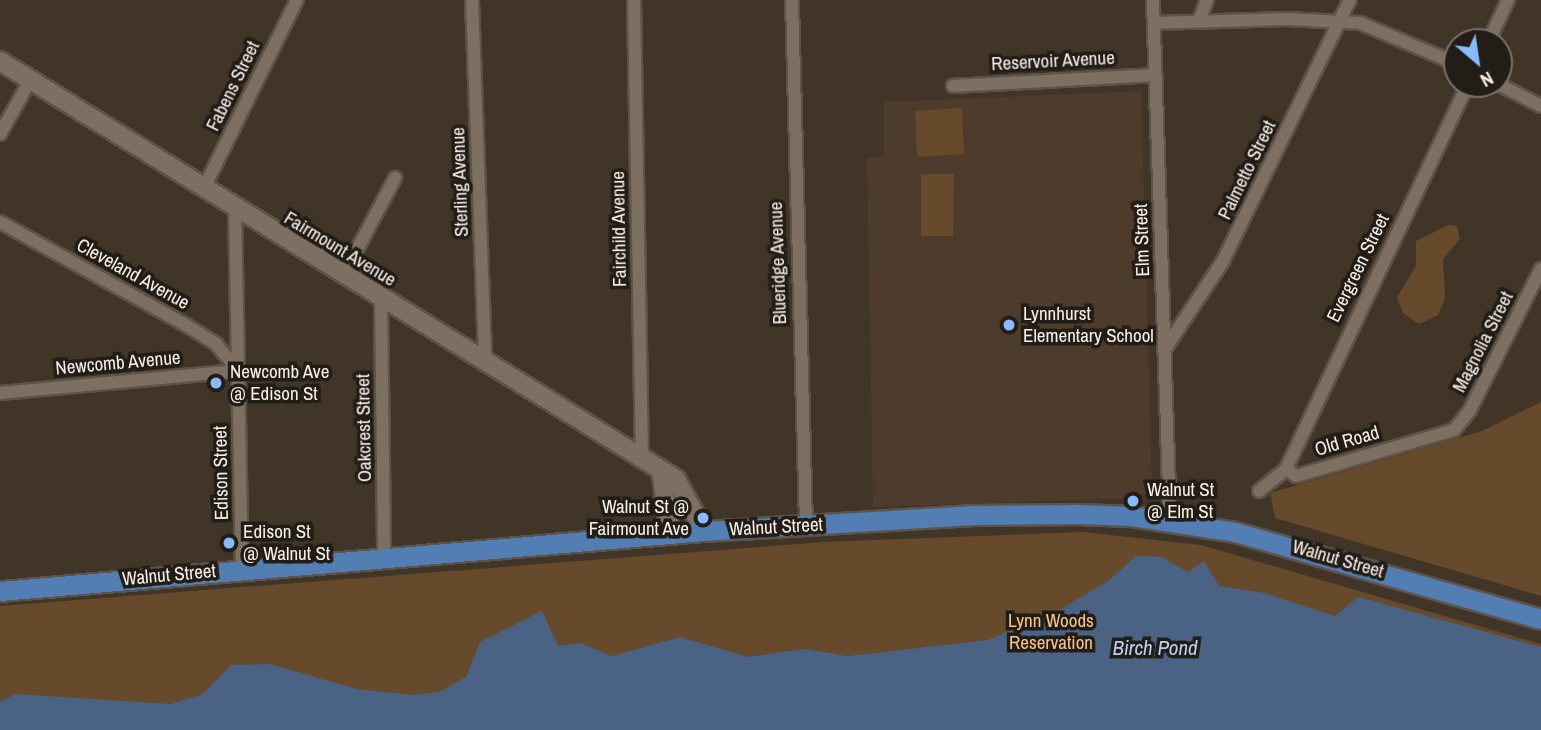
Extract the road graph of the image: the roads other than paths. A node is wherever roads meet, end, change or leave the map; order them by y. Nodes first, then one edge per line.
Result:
1 (297, 0) edge
2 (472, 0) edge
3 (634, 0) edge
4 (792, 0) edge
5 (1153, 0) edge
6 (1207, 0) edge
7 (1350, 0) edge
8 (1508, 0) edge
9 (1340, 20) junction
10 (1199, 21) junction
11 (1154, 23) junction
12 (1495, 28) edge
13 (1443, 58) edge
14 (0, 61) edge
15 (1156, 75) junction
16 (32, 79) junction
17 (953, 86) dead end
18 (1513, 92) edge
19 (1461, 98) edge
20 (1541, 106) edge
21 (0, 134) edge
22 (396, 178) dead end
23 (203, 190) junction
24 (235, 209) junction
25 (0, 222) edge
26 (1541, 269) edge
27 (343, 275) junction
28 (381, 299) junction
29 (1165, 349) junction
30 (485, 363) junction
31 (239, 371) junction
32 (0, 393) edge
33 (1454, 429) joint
34 (642, 458) junction
35 (1286, 469) junction
36 (661, 470) junction
37 (1259, 491) dead end
38 (1170, 521) junction
39 (806, 525) junction
40 (704, 531) junction
41 (670, 533) junction
42 (384, 557) junction
43 (242, 569) junction
44 (0, 591) edge
45 (1541, 619) edge

1 - 23 street, Fabens Street
2 - 30 street, Sterling Avenue
3 - 34 street, Fairchild Avenue
4 - 39 street, Blueridge Avenue
5 - 11 street, Elm Street
6 - 10 street
7 - 9 street, Palmetto Street
8 - 12 street
9 - 10 street
9 - 13 street
9 - 29 street, Palmetto Street
10 - 11 street
11 - 15 street, Elm Street
14 - 16 street, Fairmount Avenue
15 - 17 street, Reservoir Avenue
15 - 29 street, Elm Street
16 - 21 street
16 - 23 street, Fairmount Avenue
18 - 20 street
19 - 35 street, Evergreen Street
22 - 27 street
23 - 24 street, Fairmount Avenue
24 - 27 street, Fairmount Avenue
24 - 31 street, Edison Street
25 - 31 street, Cleveland Avenue
26 - 33 street, Magnolia Street
27 - 28 street, Fairmount Avenue
28 - 30 street, Fairmount Avenue
28 - 42 street, Oakcrest Street
29 - 38 street, Elm Street
30 - 34 street, Fairmount Avenue
31 - 32 street, Newcomb Avenue
31 - 43 street, Edison Street
33 - 35 street, Old Road
34 - 36 street, Fairmount Avenue
35 - 37 street
36 - 40 street, Fairmount Avenue
36 - 41 street
38 - 39 main road, Walnut Street
38 - 45 main road, Walnut Street
39 - 40 main road, Walnut Street
40 - 41 main road, Walnut Street
41 - 42 main road, Walnut Street
42 - 43 main road, Walnut Street
43 - 44 main road, Walnut Street

